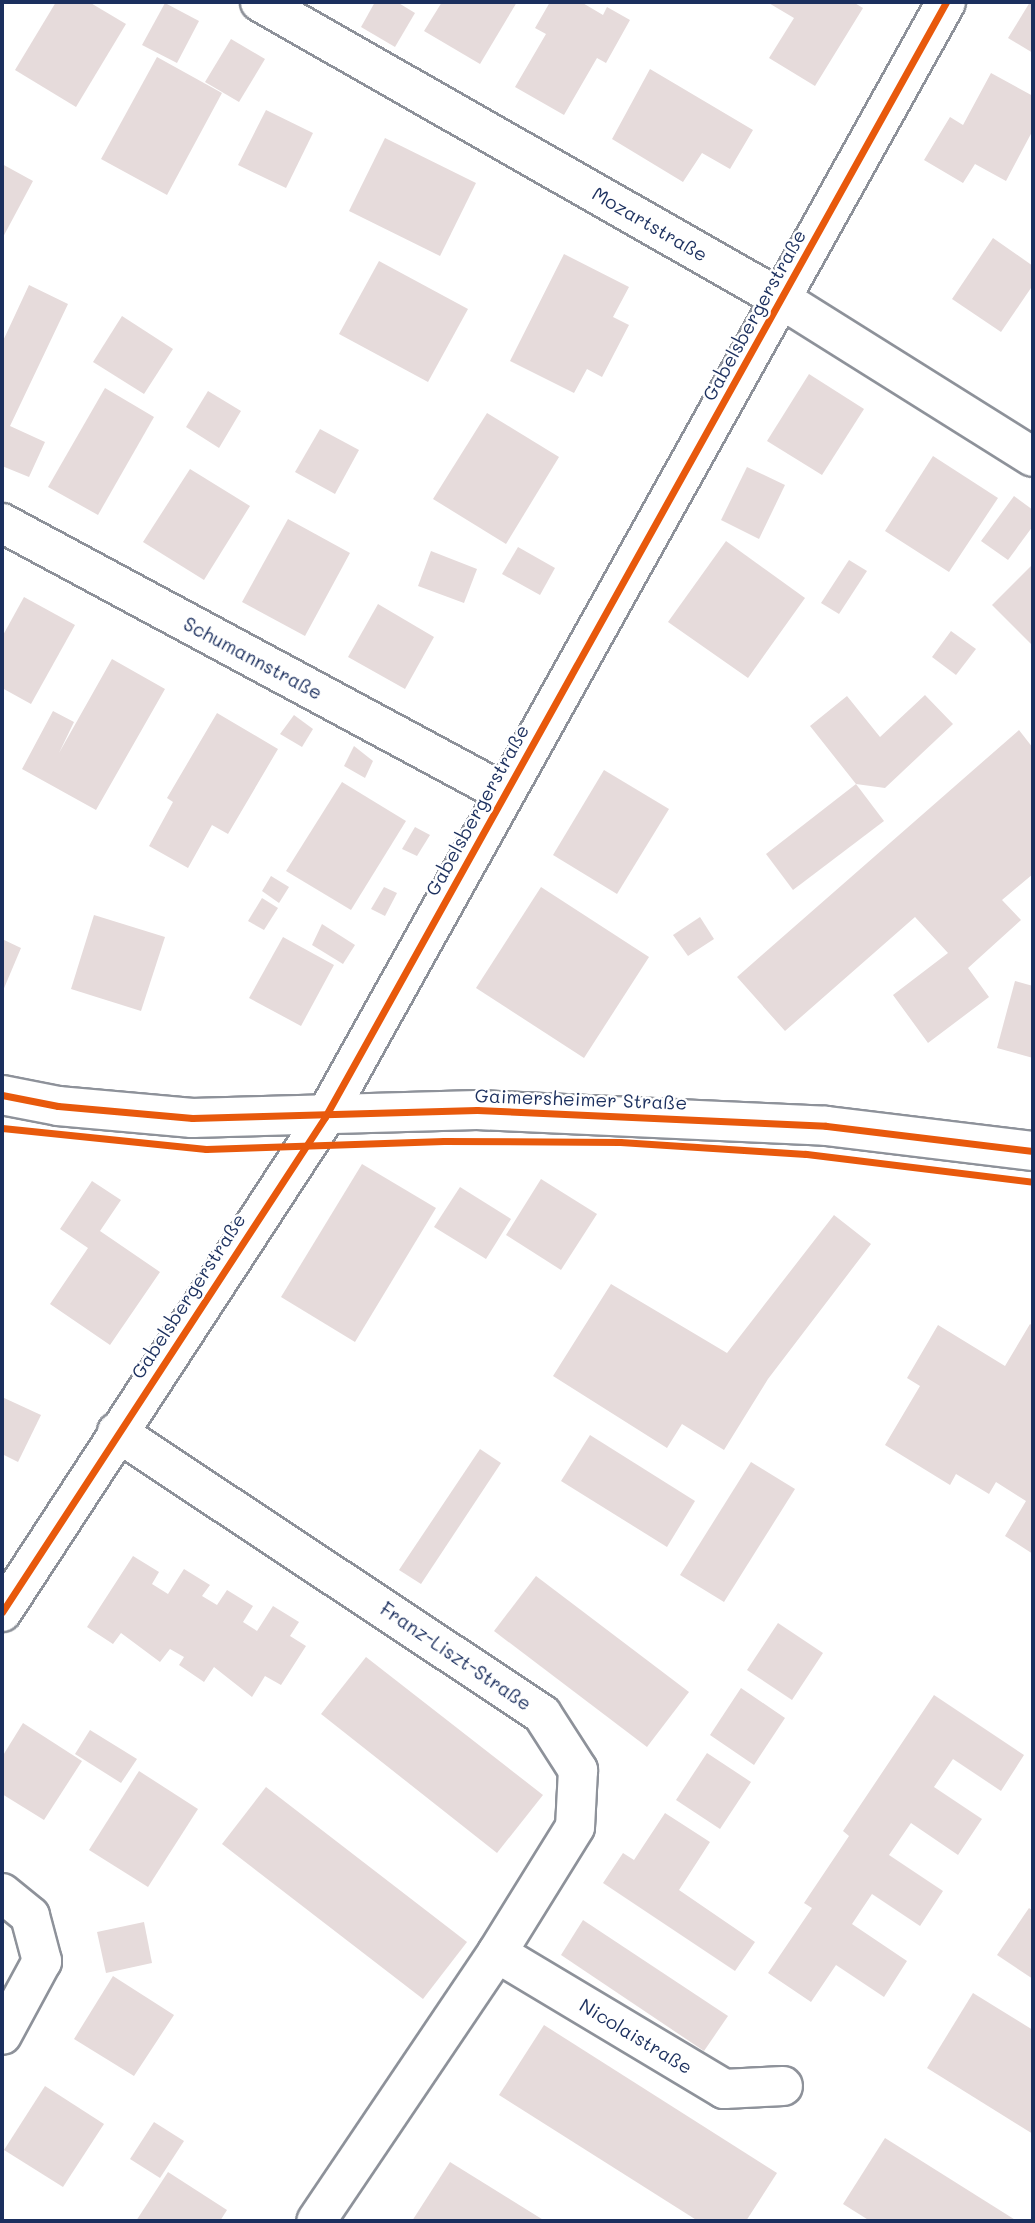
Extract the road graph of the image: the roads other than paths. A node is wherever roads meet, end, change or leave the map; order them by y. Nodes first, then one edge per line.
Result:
1 (260, 2) edge
2 (946, 2) edge
3 (781, 299) junction
4 (1031, 435) edge
5 (2, 523) edge
6 (504, 793) junction
7 (2, 1095) edge
8 (325, 1117) junction
9 (1033, 1151) edge
10 (117, 1432) junction
11 (2, 1612) edge
12 (2, 1894) edge
13 (497, 1953) junction
14 (2, 2035) edge
15 (783, 2086) dead end
16 (316, 2221) edge

1 - 3 street, Mozartstraße
2 - 3 street, Gabelsbergerstraße
3 - 4 street, Mozartstraße
3 - 6 street, Gabelsbergerstraße
5 - 6 street, Schumannstraße
6 - 8 street, Gabelsbergerstraße
7 - 8 street, Gaimersheimer Straße
8 - 9 street, Gaimersheimer Straße
8 - 10 street, Gabelsbergerstraße
10 - 11 street, Gabelsbergerstraße
10 - 13 street, Franz-Liszt-Straße
12 - 14 street
13 - 15 street, Nicolaistraße
13 - 16 street, Franz-Liszt-Straße

